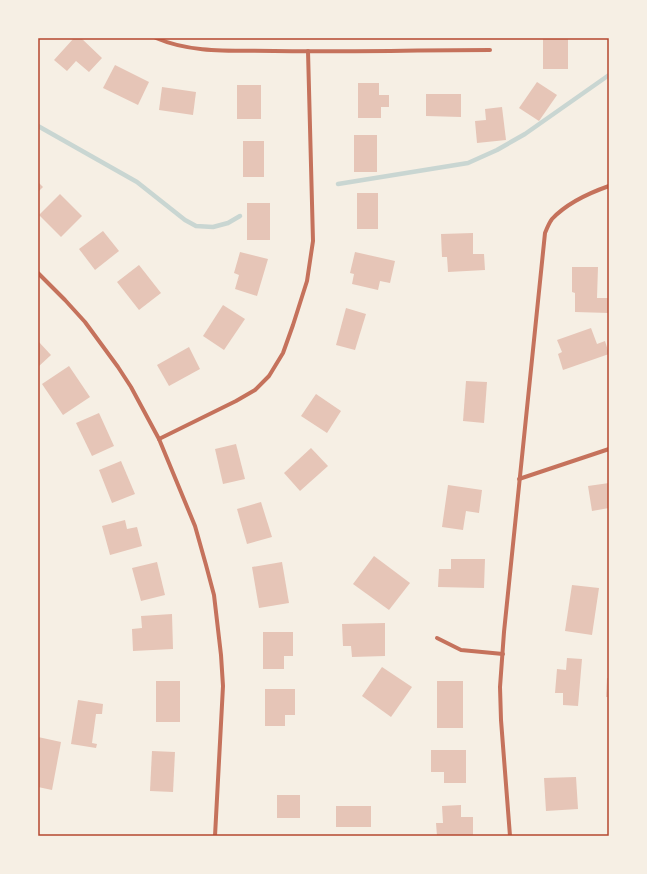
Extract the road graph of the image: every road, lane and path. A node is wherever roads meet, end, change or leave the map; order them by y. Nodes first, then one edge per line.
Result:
1 (156, 38) edge
2 (490, 50) dead end
3 (308, 51) junction
4 (609, 186) edge
5 (38, 273) edge
6 (160, 439) junction
7 (609, 448) edge
8 (519, 479) junction
9 (437, 638) dead end
10 (503, 654) junction
11 (215, 836) edge
12 (510, 836) edge

1 - 3 street
2 - 3 street
3 - 6 street
4 - 8 street
5 - 6 street
6 - 11 street
7 - 8 street
8 - 10 street
9 - 10 street
10 - 12 street

